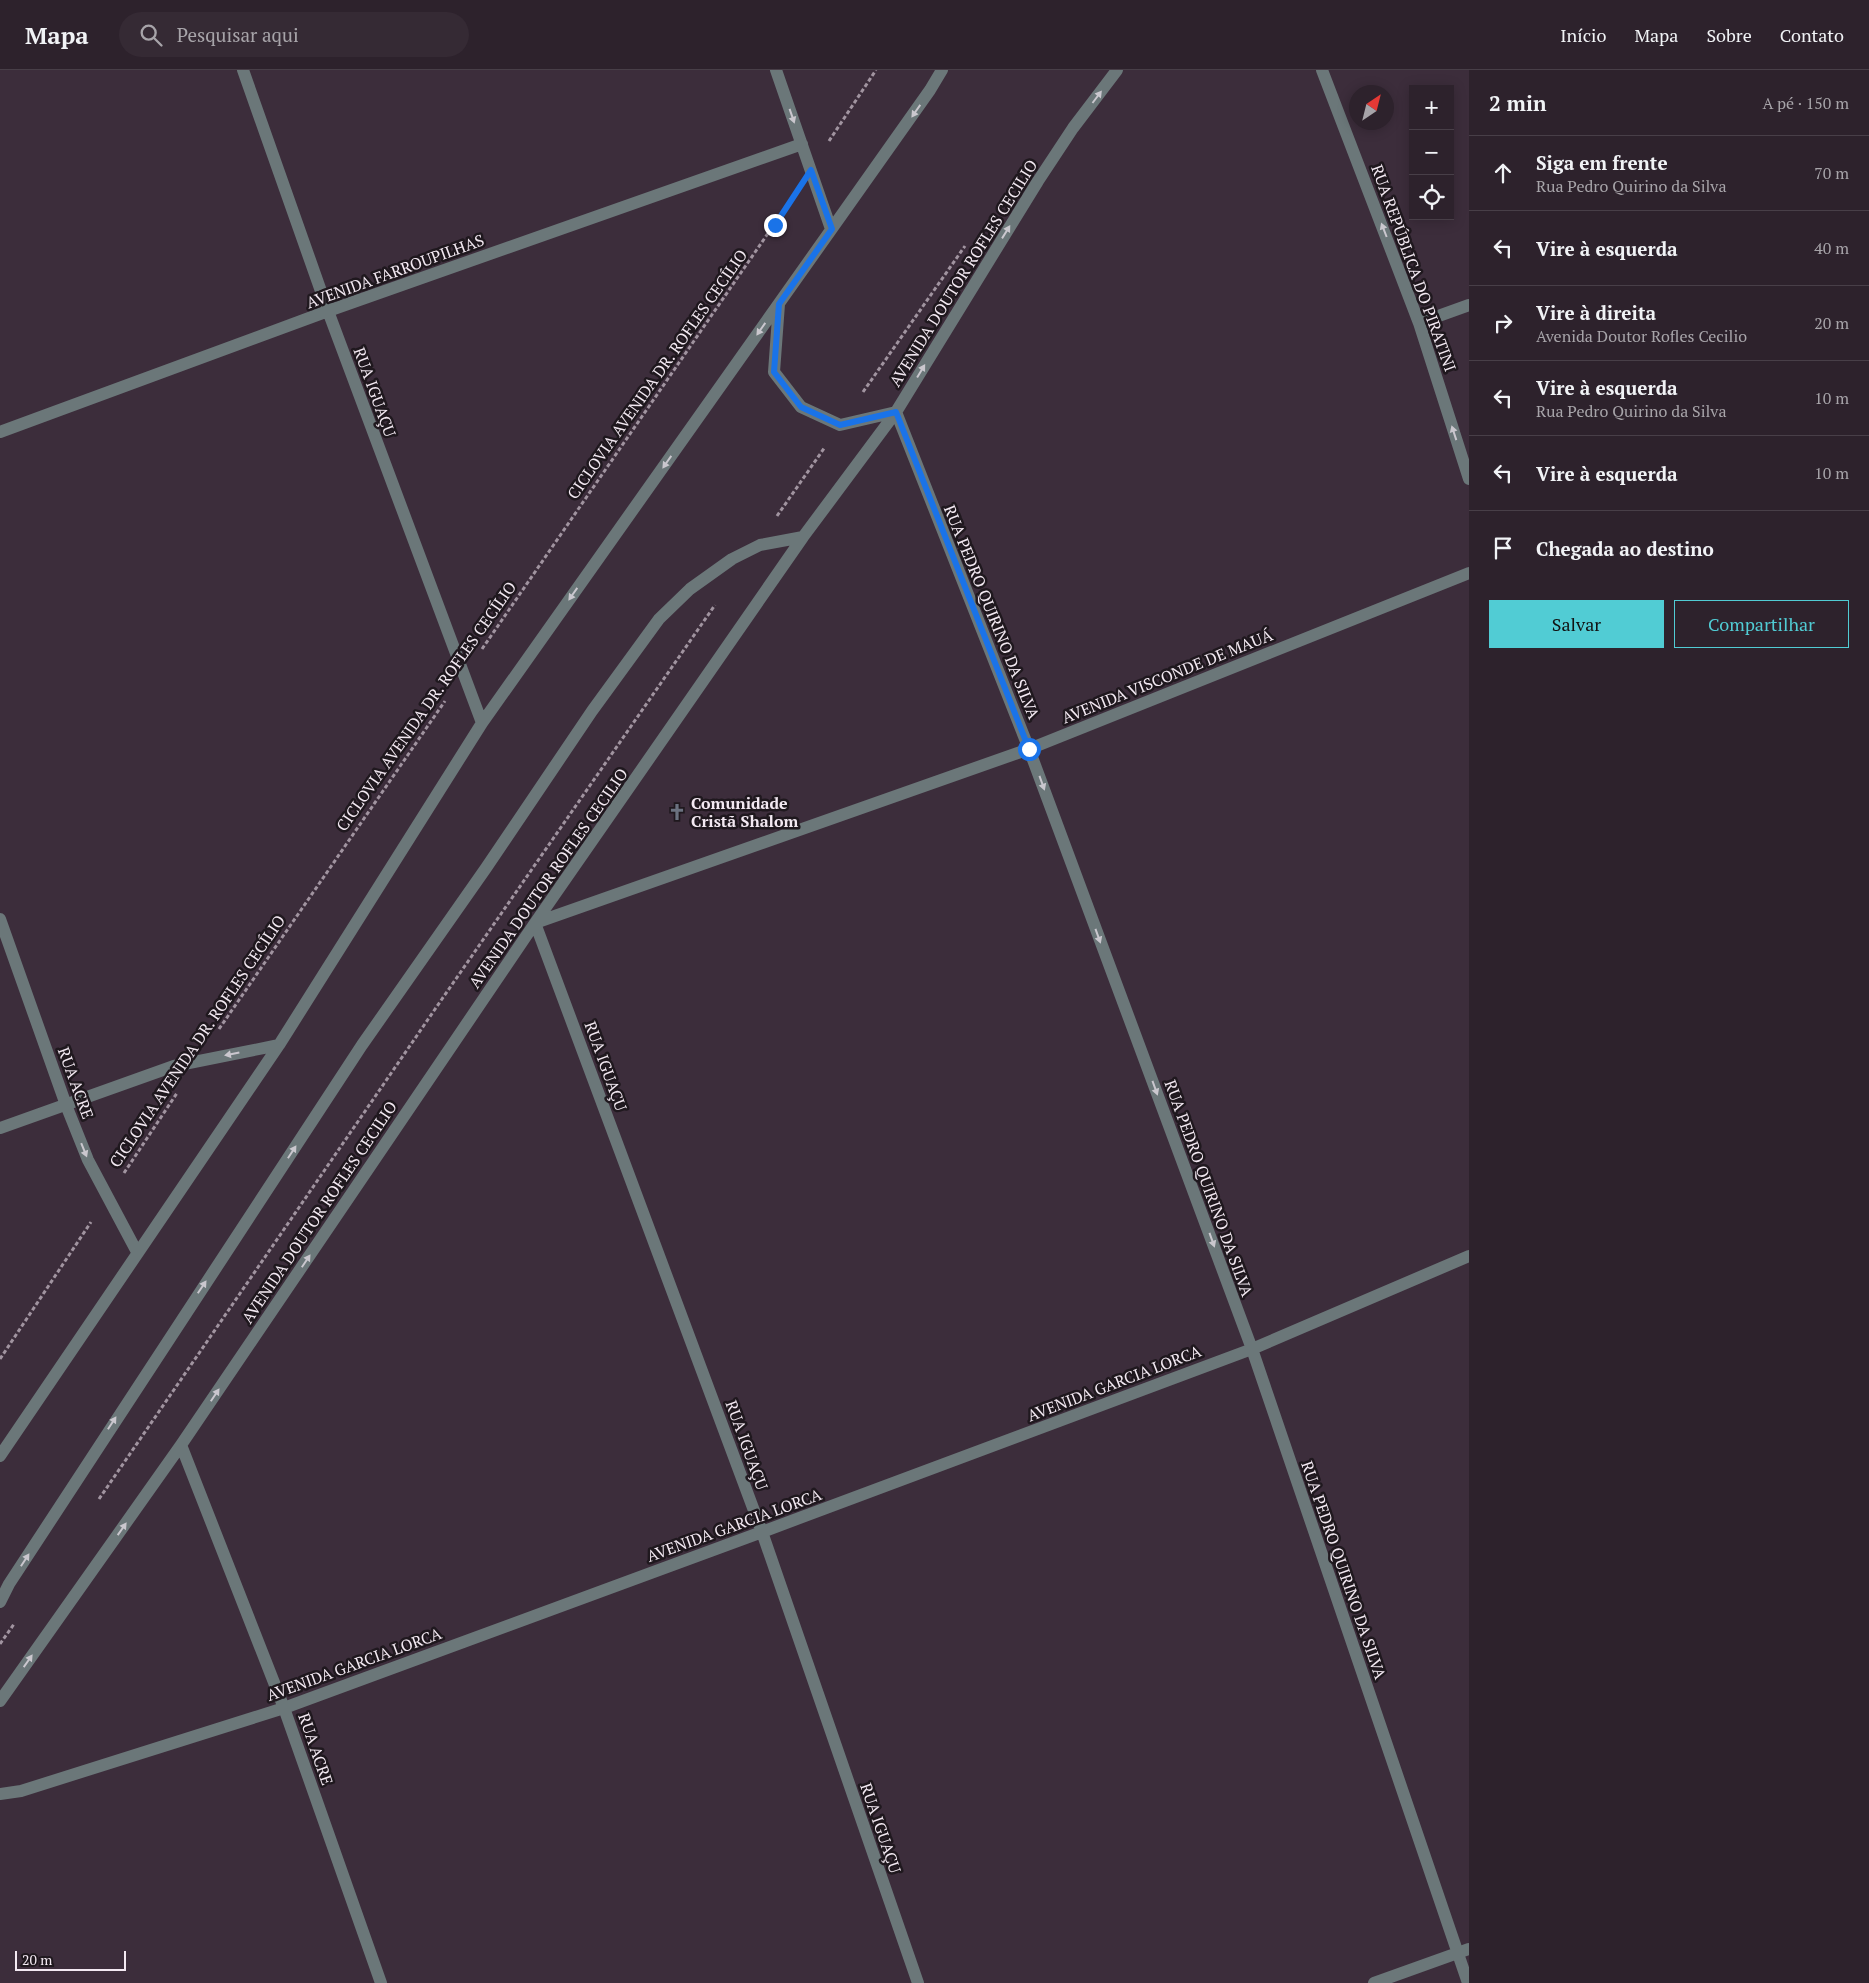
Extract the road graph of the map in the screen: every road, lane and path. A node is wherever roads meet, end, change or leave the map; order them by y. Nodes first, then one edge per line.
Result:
1 (243, 70) edge
2 (776, 70) edge
3 (876, 70) edge
4 (942, 70) edge
5 (1118, 70) edge
6 (1322, 70) edge
7 (802, 144) junction
8 (811, 170) junction
9 (832, 229) junction
10 (969, 240) dead end
11 (779, 304) junction
12 (1469, 305) edge
13 (328, 311) junction
14 (1419, 323) junction
15 (896, 412) junction
16 (840, 425) junction
17 (0, 432) edge
18 (1469, 480) edge
19 (803, 537) junction
20 (755, 548) junction
21 (1469, 573) edge
22 (721, 597) dead end
23 (464, 675) junction
24 (482, 723) junction
25 (1029, 749) junction
26 (0, 920) edge
27 (535, 923) junction
28 (279, 1045) junction
29 (198, 1061) junction
30 (66, 1105) junction
31 (0, 1128) edge
32 (108, 1197) junction
33 (137, 1252) junction
34 (1469, 1256) edge
35 (1252, 1349) junction
36 (0, 1359) edge
37 (181, 1445) junction
38 (0, 1456) edge
39 (98, 1500) dead end
40 (762, 1532) junction
41 (0, 1602) edge
42 (16, 1620) dead end
43 (0, 1644) edge
44 (0, 1701) edge
45 (284, 1708) junction
46 (0, 1794) edge
47 (1463, 1951) edge
48 (381, 1983) edge
49 (918, 1983) edge
50 (1374, 1983) edge
51 (1468, 1983) edge

1 - 13 street, RUA IGUAÇU
2 -> 7 street
3 - 8 path, CICLOVIA AVENIDA DR. ROFLES CECÍLIO
4 -> 9 street
15 -> 5 street, AVENIDA DOUTOR ROFLES CECILIO
14 -> 6 street, RUA REPÚBLICA DO PIRATINI
7 - 8 street
7 - 13 street, AVENIDA FARROUPILHAS
8 - 9 street
8 - 23 path, CICLOVIA AVENIDA DR. ROFLES CECÍLIO
9 - 11 street
10 - 16 path
11 - 16 street
11 -> 24 street
12 - 14 street
13 - 17 street, AVENIDA FARROUPILHAS
13 - 23 street, RUA IGUAÇU
18 -> 14 street, RUA REPÚBLICA DO PIRATINI
15 - 16 street
15 - 19 street, AVENIDA DOUTOR ROFLES CECILIO
15 - 25 street, RUA PEDRO QUIRINO DA SILVA
16 - 20 path
19 - 20 street
19 - 27 street, AVENIDA DOUTOR ROFLES CECILIO
41 -> 20 street
21 - 25 street, AVENIDA VISCONDE DE MAUÁ
22 - 39 path
23 - 24 street, RUA IGUAÇU
23 - 29 path, CICLOVIA AVENIDA DR. ROFLES CECÍLIO
24 - 28 street
25 - 27 street, AVENIDA VISCONDE DE MAUÁ
25 -> 35 street, RUA PEDRO QUIRINO DA SILVA
26 - 30 street, RUA ACRE
37 -> 27 street, AVENIDA DOUTOR ROFLES CECILIO
27 - 40 street, RUA IGUAÇU
28 -> 29 street
28 - 33 street
29 - 30 street
29 - 32 path, CICLOVIA AVENIDA DR. ROFLES CECÍLIO
30 - 31 street
30 -> 32 street, RUA ACRE
32 - 33 street, RUA ACRE
32 - 36 path, CICLOVIA AVENIDA DR. ROFLES CECÍLIO
33 - 38 street
34 - 35 street, AVENIDA GARCIA LORCA
35 - 40 street, AVENIDA GARCIA LORCA
35 - 47 street, RUA PEDRO QUIRINO DA SILVA
44 -> 37 street, AVENIDA DOUTOR ROFLES CECILIO
37 - 45 street, RUA ACRE
40 - 45 street, AVENIDA GARCIA LORCA
40 - 49 street, RUA IGUAÇU
42 - 43 path
45 - 46 street, AVENIDA GARCIA LORCA
45 - 48 street, RUA ACRE
47 - 50 street
47 - 51 street, RUA PEDRO QUIRINO DA SILVA

